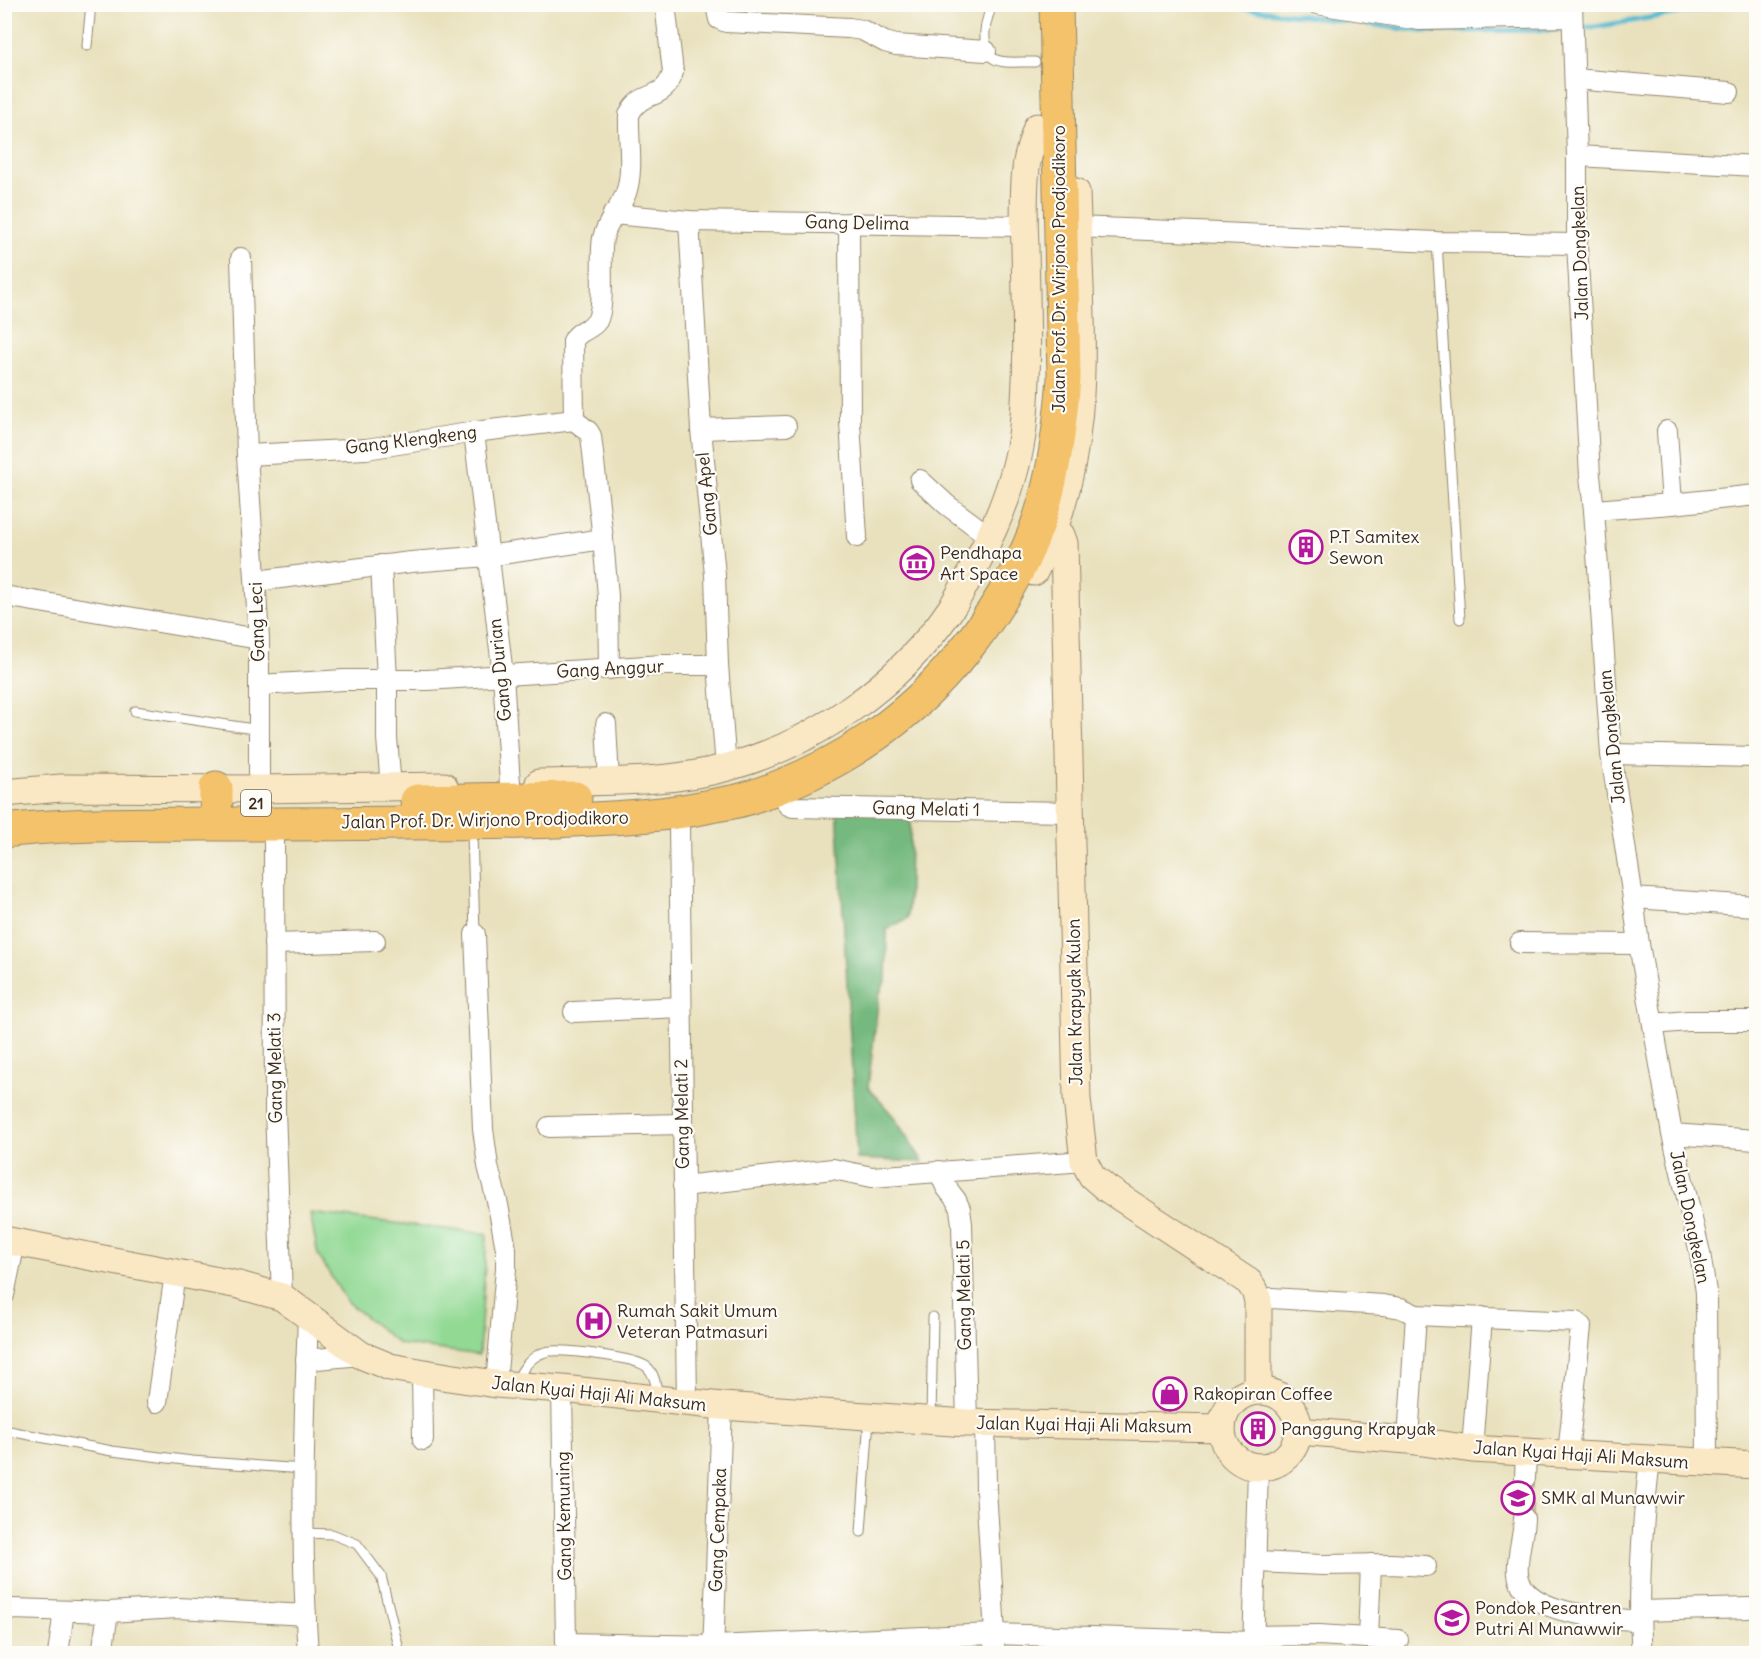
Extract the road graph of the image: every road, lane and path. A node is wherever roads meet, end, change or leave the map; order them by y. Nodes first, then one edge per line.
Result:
1 (91, 4) edge
2 (665, 4) edge
3 (717, 4) edge
4 (994, 4) edge
5 (1034, 4) edge
6 (1056, 4) edge
7 (1071, 4) edge
8 (1317, 4) edge
9 (1572, 11) edge
10 (87, 46) dead end
11 (986, 51) junction
12 (1035, 62) junction
13 (1575, 79) junction
14 (1729, 92) dead end
15 (1037, 127) junction
16 (1577, 156) junction
17 (1756, 166) edge
18 (618, 208) junction
19 (689, 221) junction
20 (849, 223) junction
21 (1024, 226) junction
22 (1077, 227) junction
23 (1437, 242) junction
24 (1577, 244) junction
25 (241, 258) dead end
26 (574, 420) junction
27 (786, 426) dead end
28 (701, 429) junction
29 (1667, 431) dead end
30 (474, 432) junction
31 (247, 455) junction
32 (920, 480) dead end
33 (1756, 495) edge
34 (1672, 504) junction
35 (1594, 510) junction
36 (1054, 529) junction
37 (857, 537) dead end
38 (990, 537) junction
39 (603, 540) junction
40 (488, 555) junction
41 (381, 565) junction
42 (256, 582) junction
43 (4, 596) edge
44 (1460, 619) dead end
45 (259, 639) junction
46 (718, 664) junction
47 (609, 669) junction
48 (503, 675) junction
49 (387, 680) junction
50 (259, 685) junction
51 (135, 711) dead end
52 (606, 724) dead end
53 (260, 730) junction
54 (1611, 754) junction
55 (1756, 757) edge
56 (726, 768) junction
57 (609, 781) junction
58 (391, 788) junction
59 (259, 789) junction
60 (4, 794) edge
61 (784, 799) junction
62 (508, 802) junction
63 (4, 810) edge
64 (1071, 812) junction
65 (225, 814) junction
66 (679, 826) junction
67 (4, 831) edge
68 (472, 833) junction
69 (274, 839) junction
70 (4, 846) edge
71 (1633, 898) junction
72 (1756, 906) edge
73 (475, 934) joint
74 (375, 941) dead end
75 (1520, 943) dead end
76 (1639, 944) junction
77 (274, 945) junction
78 (681, 1007) junction
79 (573, 1012) dead end
80 (1756, 1021) edge
81 (1653, 1024) junction
82 (682, 1124) junction
83 (549, 1127) dead end
84 (1672, 1134) junction
85 (1756, 1140) edge
86 (1076, 1161) junction
87 (939, 1172) junction
88 (683, 1186) junction
89 (10, 1241) edge
90 (175, 1273) junction
91 (4, 1295) edge
92 (282, 1297) junction
93 (1258, 1301) junction
94 (308, 1315) junction
95 (1416, 1315) junction
96 (933, 1317) dead end
97 (1482, 1317) junction
98 (361, 1355) junction
99 (306, 1360) junction
100 (422, 1373) junction
101 (505, 1385) junction
102 (562, 1389) junction
103 (1258, 1391) junction
104 (658, 1399) junction
105 (157, 1402) dead end
106 (687, 1402) junction
107 (722, 1406) junction
108 (869, 1416) junction
109 (931, 1421) junction
110 (976, 1424) junction
111 (1222, 1428) junction
112 (4, 1430) edge
113 (1298, 1431) junction
114 (423, 1440) dead end
115 (1408, 1440) junction
116 (1472, 1449) junction
117 (1568, 1454) junction
118 (1650, 1460) junction
119 (1707, 1463) junction
120 (1756, 1465) edge
121 (1258, 1467) junction
122 (304, 1469) junction
123 (1524, 1518) tunnel mouth
124 (861, 1532) dead end
125 (304, 1533) junction
126 (1256, 1562) junction
127 (1371, 1564) junction
128 (1426, 1566) dead end
129 (1749, 1608) dead end
130 (64, 1611) junction
131 (108, 1612) junction
132 (4, 1614) edge
133 (306, 1615) junction
134 (1640, 1616) junction
135 (1368, 1638) junction
136 (1398, 1640) dead end
137 (994, 1641) edge
138 (1254, 1644) edge
139 (564, 1648) edge
140 (821, 1648) edge
141 (713, 1649) edge
142 (58, 1653) edge
143 (102, 1653) edge
144 (308, 1653) edge
145 (400, 1653) edge
146 (1642, 1653) edge

1 - 10 lane
2 - 18 street
3 - 11 street
4 - 11 lane
5 - 12 highway, 21
6 - 62 highway, Jalan Prof. Dr. Wirjono Prodjodikoro / 21
7 - 22 street
8 - 9 street
9 - 13 street, Jalan Dongkelan
11 - 12 lane
12 - 15 highway, 21
13 - 14 street
13 - 16 street, Jalan Dongkelan
15 - 21 street
15 - 62 highway, 21
16 - 17 street
16 - 24 street, Jalan Dongkelan
18 - 19 street, Gang Delima
18 - 26 street
19 - 20 street, Gang Delima
19 - 28 street, Gang Apel
20 - 21 street, Gang Delima
20 - 37 street
21 - 38 street
22 - 23 street
22 - 36 street
23 - 24 street
23 - 44 lane
24 - 35 street, Jalan Dongkelan
25 - 31 street, Gang Leci
26 - 30 street, Gang Klengkeng
26 - 39 street
27 - 28 street
28 - 46 street, Gang Apel
29 - 34 street
30 - 31 street, Gang Klengkeng
30 - 40 street, Gang Durian
31 - 42 street, Gang Leci
32 - 38 street
33 - 34 street
34 - 35 street
35 - 54 street, Jalan Dongkelan
36 - 61 street
36 - 64 street, Jalan Krapyak Kulon
38 - 56 street
39 - 40 street
39 - 47 street
40 - 41 street
40 - 48 street, Gang Durian
41 - 42 street
41 - 49 street
42 - 45 street, Gang Leci
43 - 45 street
45 - 50 street, Gang Leci
46 - 47 street, Gang Anggur
46 - 56 street, Gang Apel
47 - 48 street, Gang Anggur
48 - 49 street, Gang Anggur
48 - 62 street, Gang Durian
49 - 50 street, Gang Anggur
49 - 58 street
50 - 53 street, Gang Leci
51 - 53 lane
52 - 57 street
53 - 59 street, Gang Leci
54 - 55 street
54 - 71 street, Jalan Dongkelan
56 - 57 street
57 - 62 street
58 - 59 street
58 - 62 street
59 - 65 street
60 - 65 street
61 - 64 street, Gang Melati 1
61 - 66 street
62 - 65 highway, Jalan Prof. Dr. Wirjono Prodjodikoro / 21
63 - 65 highway, 21
64 - 86 street, Jalan Krapyak Kulon
65 - 67 highway, Jalan Prof. Dr. Wirjono Prodjodikoro / 21
65 - 69 street
65 - 70 street
66 - 68 street
66 - 78 street, Gang Melati 2
68 - 69 street
68 - 73 lane
69 - 77 street, Gang Melati 3
71 - 72 street
71 - 76 street, Jalan Dongkelan
73 - 101 street
74 - 77 street
75 - 76 street
76 - 81 street, Jalan Dongkelan
77 - 92 street, Gang Melati 3
78 - 79 street
78 - 82 street, Gang Melati 2
80 - 81 street
81 - 84 street, Jalan Dongkelan
82 - 83 street
82 - 88 street, Gang Melati 2
84 - 85 street
84 - 119 street, Jalan Dongkelan
86 - 87 street
86 - 93 street
87 - 88 street
87 - 110 street, Gang Melati 5
88 - 106 street, Gang Melati 2
89 - 90 street, Jalan Kyai Haji Ali Maksum
89 - 91 street
90 - 92 street, Jalan Kyai Haji Ali Maksum
90 - 105 street
92 - 94 street, Jalan Kyai Haji Ali Maksum
93 - 95 street
93 - 103 street
94 - 98 street, Jalan Kyai Haji Ali Maksum
94 - 99 street
95 - 97 street
95 - 115 street
96 - 109 lane
97 - 116 street
97 - 117 street
98 - 99 street
98 - 100 street, Jalan Kyai Haji Ali Maksum
99 - 122 street
100 - 101 street, Jalan Kyai Haji Ali Maksum
100 - 114 street
101 - 102 street, Jalan Kyai Haji Ali Maksum
101 - 104 lane
102 - 104 street, Jalan Kyai Haji Ali Maksum
102 - 139 street, Gang Kemuning
103 - 111 street
103 - 113 street
104 - 106 street, Jalan Kyai Haji Ali Maksum
106 - 107 street, Jalan Kyai Haji Ali Maksum
107 - 108 street, Jalan Kyai Haji Ali Maksum
107 - 141 street, Gang Cempaka
108 - 109 street, Jalan Kyai Haji Ali Maksum
108 - 124 lane
109 - 110 street, Jalan Kyai Haji Ali Maksum
110 - 111 street, Jalan Kyai Haji Ali Maksum
110 - 137 street, Gang Melati 5
111 - 121 street
112 - 122 lane
113 - 115 street, Jalan Kyai Haji Ali Maksum
113 - 121 street
115 - 116 street, Jalan Kyai Haji Ali Maksum
116 - 117 street, Jalan Kyai Haji Ali Maksum
117 - 118 street, Jalan Kyai Haji Ali Maksum
118 - 119 street, Jalan Kyai Haji Ali Maksum
118 - 134 street
119 - 120 street, Jalan Kyai Haji Ali Maksum
121 - 126 street
122 - 125 street
123 - 134 street
125 - 133 street
125 - 145 lane
126 - 127 street
126 - 138 street
127 - 128 street
127 - 135 street
129 - 134 street
130 - 131 street
130 - 132 street
130 - 142 street
131 - 133 street
131 - 143 street
133 - 144 street
134 - 146 street
135 - 136 street
135 - 138 street
137 - 138 street
137 - 140 street
139 - 141 street
140 - 141 street

